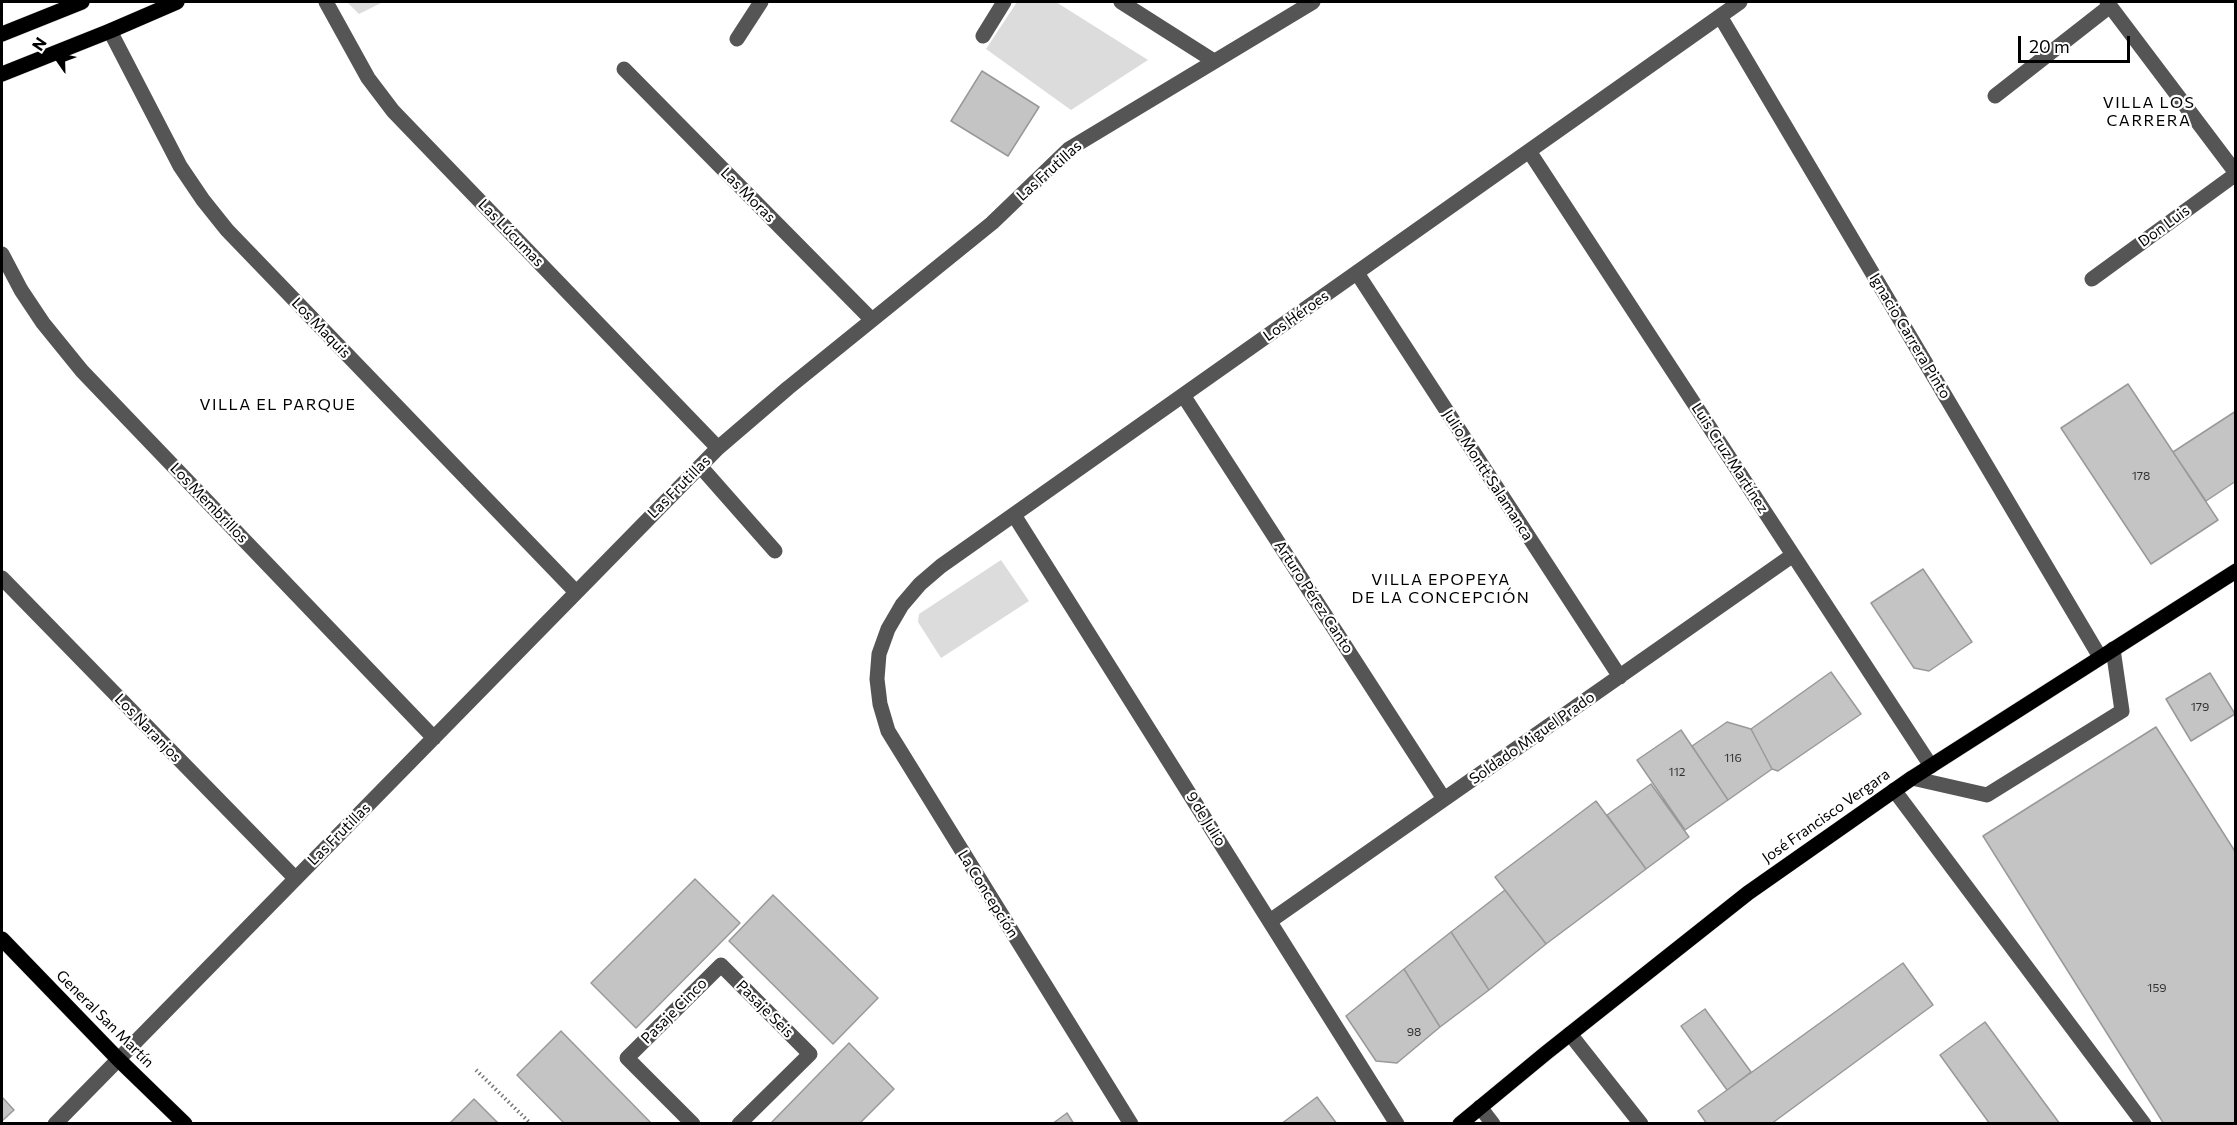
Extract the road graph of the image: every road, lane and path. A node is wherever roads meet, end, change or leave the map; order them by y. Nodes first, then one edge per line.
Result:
1 (82, 2) edge
2 (177, 2) edge
3 (326, 2) edge
4 (761, 2) edge
5 (1004, 2) edge
6 (1121, 2) edge
7 (1313, 2) edge
8 (1740, 2) edge
9 (2109, 4) edge
10 (1720, 16) junction
11 (110, 31) junction
12 (2, 34) edge
13 (983, 36) dead end
14 (737, 39) dead end
15 (1214, 61) junction
16 (624, 69) dead end
17 (2, 74) edge
18 (1995, 96) dead end
19 (1529, 151) junction
20 (2235, 173) edge
21 (2, 254) edge
22 (1357, 273) junction
23 (2092, 279) dead end
24 (872, 320) junction
25 (1183, 395) junction
26 (718, 448) junction
27 (700, 465) junction
28 (1014, 515) junction
29 (775, 551) dead end
30 (1794, 555) junction
31 (2235, 571) edge
32 (2, 578) edge
33 (576, 592) junction
34 (2113, 649) junction
35 (879, 654) joint
36 (2100, 657) junction
37 (1620, 677) junction
38 (434, 738) junction
39 (1931, 766) junction
40 (1912, 778) junction
41 (1894, 790) junction
42 (1444, 799) junction
43 (295, 878) junction
44 (1270, 921) junction
45 (2, 939) edge
46 (721, 965) joint
47 (1570, 1034) junction
48 (118, 1059) junction
49 (476, 1070) dead end
50 (1480, 1107) junction
51 (55, 1124) edge
52 (185, 1124) edge
53 (531, 1124) edge
54 (693, 1124) edge
55 (739, 1124) edge
56 (1131, 1124) edge
57 (1397, 1124) edge
58 (1460, 1124) edge
59 (1493, 1124) edge
60 (1641, 1124) edge
61 (2144, 1124) edge

1 - 12 main road
2 - 11 main road
3 - 26 street, Las Lúcumas
4 - 14 street
5 - 13 street
6 - 15 street
7 - 15 street, Las Frutillas
8 - 10 street, Los Héroes
9 - 18 street
9 - 20 street
10 - 19 street, Los Héroes
10 - 36 street, Ignacio Carrera Pinto
11 - 17 main road
11 - 33 street, Los Maquis
15 - 24 street, Las Frutillas
16 - 24 street, Las Moras
19 - 22 street, Los Héroes
19 - 30 street, Luis Cruz Martínez
20 - 23 street, Don Luis
21 - 38 street, Los Membrillos
22 - 25 street, Los Héroes
22 - 37 street, Julio Montt Salamanca
24 - 26 street, Las Frutillas
25 - 28 street, Los Héroes
25 - 42 street, Arturo Pérez Canto
26 - 27 street, Las Frutillas
27 - 29 street
27 - 33 street, Las Frutillas
28 - 35 street, Los Héroes
28 - 44 street, 9 de Julio
30 - 37 street, Soldado Miguel Prado
30 - 39 street, Luis Cruz Martínez
31 - 34 main road, José Francisco Vergara
32 - 43 street, Los Naranjos
33 - 38 street, Las Frutillas
34 - 36 main road, José Francisco Vergara
34 - 40 street
35 - 56 street, La Concepción
36 - 39 main road, José Francisco Vergara
37 - 42 street, Soldado Miguel Prado
38 - 43 street, Las Frutillas
39 - 40 main road, José Francisco Vergara
40 - 41 main road, José Francisco Vergara
41 - 47 main road, José Francisco Vergara
41 - 61 street
42 - 44 street, Soldado Miguel Prado
43 - 48 street, Las Frutillas
44 - 57 street, 9 de Julio
45 - 48 main road, General San Martín
46 - 54 street, Pasaje Cinco
46 - 55 street, Pasaje Seis
47 - 50 main road, José Francisco Vergara
47 - 60 street
48 - 51 street, Las Frutillas
48 - 52 main road, General San Martín
49 - 53 path
50 - 58 main road, José Francisco Vergara
50 - 59 street

